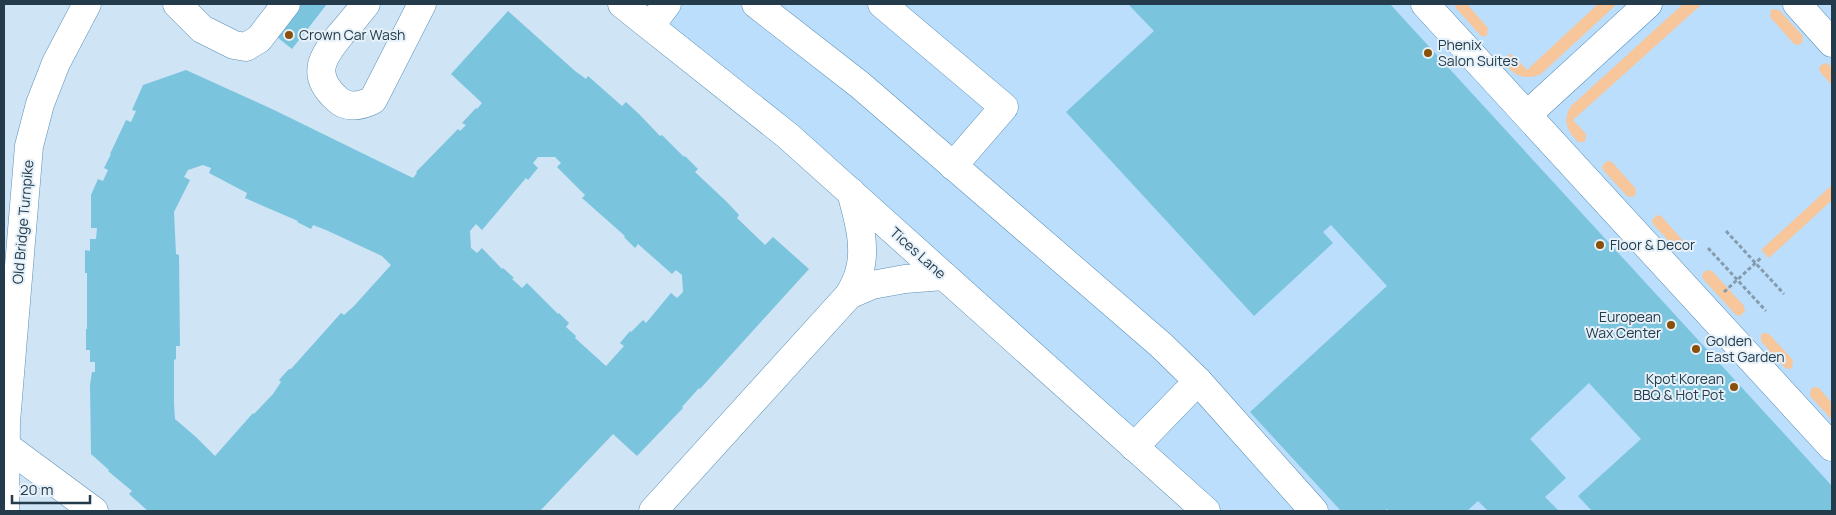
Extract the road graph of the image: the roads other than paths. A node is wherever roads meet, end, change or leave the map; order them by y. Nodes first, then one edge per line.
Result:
1 (87, 4) edge
2 (177, 4) edge
3 (286, 4) edge
4 (366, 4) edge
5 (422, 4) edge
6 (622, 4) edge
7 (667, 4) edge
8 (756, 4) edge
9 (882, 4) edge
10 (1426, 4) edge
11 (1648, 4) edge
12 (1797, 4) edge
13 (651, 25) junction
14 (1832, 43) edge
15 (1528, 114) junction
16 (953, 166) junction
17 (851, 192) junction
18 (944, 276) junction
19 (849, 295) junction
20 (1198, 381) junction
21 (6, 446) junction
22 (1134, 447) junction
23 (1832, 447) edge
24 (5, 511) edge
25 (94, 511) edge
26 (653, 511) edge
27 (1206, 511) edge
28 (1314, 511) edge

1 - 21 street, Old Bridge Turnpike
2 - 3 street
4 - 5 street
6 - 13 street, Tices Lane
7 - 13 street
8 - 16 street
9 - 16 street
10 - 15 street
11 - 15 street
12 - 14 street
13 - 17 street, Tices Lane
15 - 23 street
16 - 20 street
17 - 18 street, Tices Lane
17 - 19 street
18 - 19 street
18 - 22 street, Tices Lane
19 - 26 street
20 - 22 street
20 - 28 street
21 - 24 street, Old Bridge Turnpike
21 - 25 street
22 - 27 street, Tices Lane

